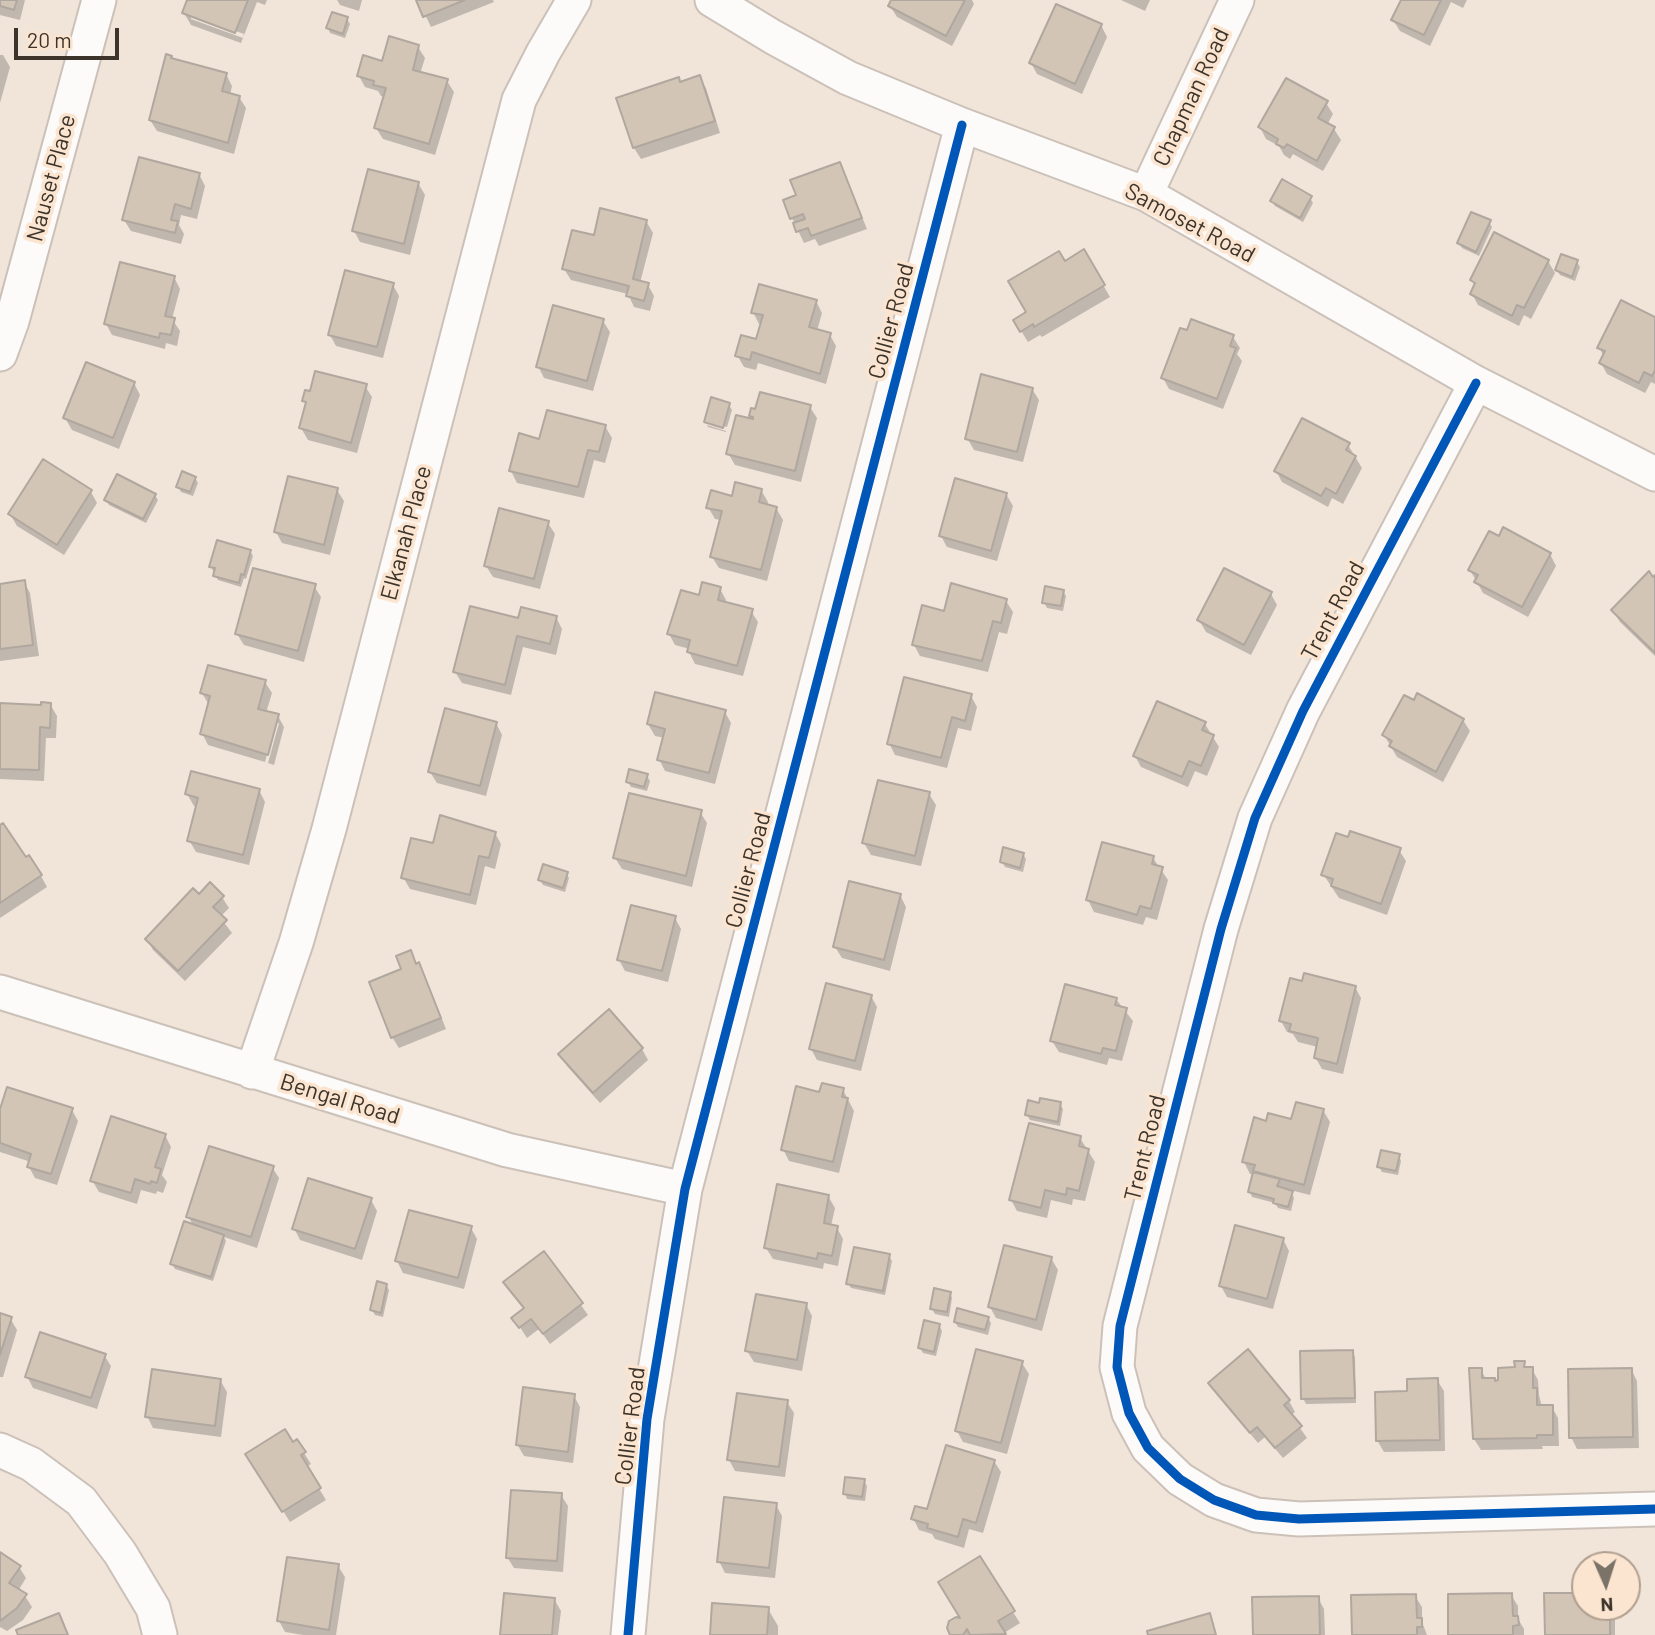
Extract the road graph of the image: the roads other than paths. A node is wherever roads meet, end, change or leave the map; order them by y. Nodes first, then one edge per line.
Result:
1 (99, 0) edge
2 (574, 0) edge
3 (712, 0) edge
4 (1237, 0) edge
5 (962, 125) junction
6 (1146, 194) junction
7 (0, 354) edge
8 (1476, 383) junction
9 (1655, 474) edge
10 (0, 992) edge
11 (252, 1072) junction
12 (685, 1189) junction
13 (0, 1450) edge
14 (1655, 1509) edge
15 (160, 1635) edge
16 (628, 1635) edge

1 - 7 street, Nauset Place
2 - 11 street, Elkanah Place
3 - 5 street, Samoset Road
4 - 6 street, Chapman Road
5 - 6 street, Samoset Road
5 - 12 street, Collier Road
6 - 8 street, Samoset Road
8 - 9 street, Samoset Road
8 - 14 street, Trent Road
10 - 11 street, Bengal Road
11 - 12 street, Bengal Road
12 - 16 street, Collier Road
13 - 15 street

